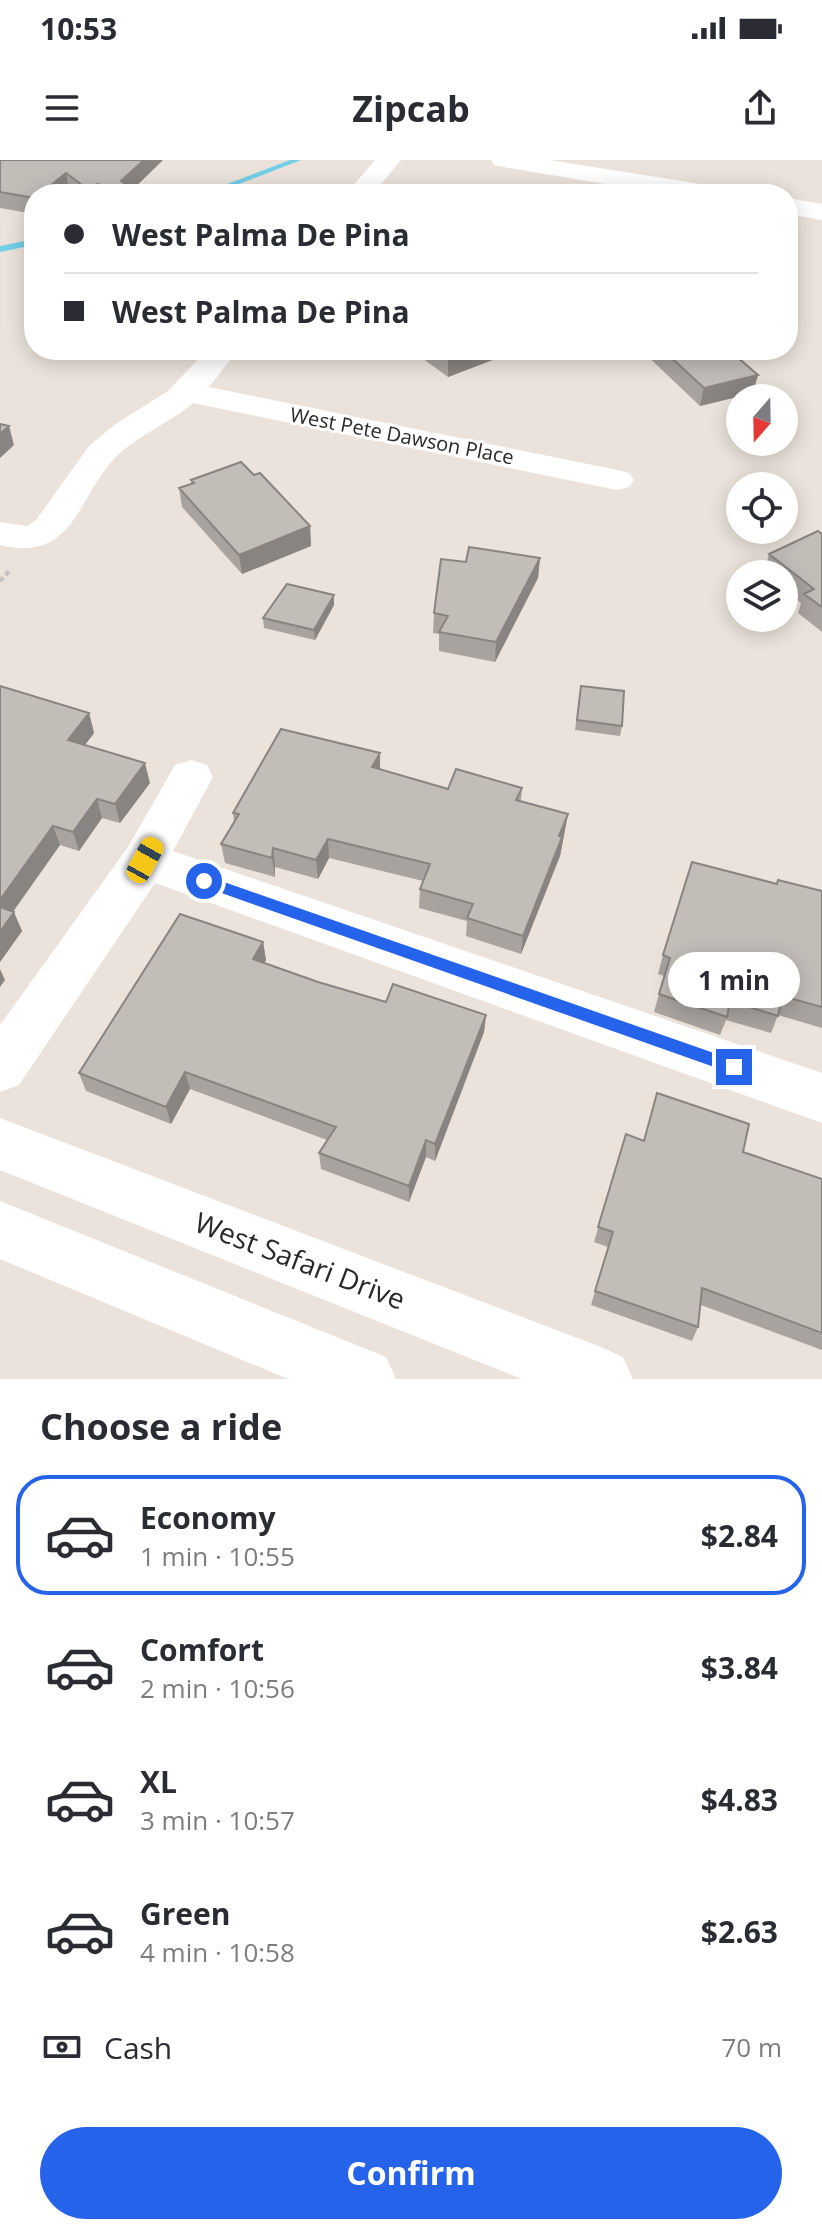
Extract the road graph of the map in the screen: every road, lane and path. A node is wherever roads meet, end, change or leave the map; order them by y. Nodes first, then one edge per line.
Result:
1 (389, 160) edge
2 (503, 160) edge
3 (368, 184) edge
4 (651, 184) edge
5 (798, 208) edge
6 (822, 212) edge
7 (214, 360) edge
8 (186, 392) junction
9 (617, 480) dead end
10 (0, 533) edge
11 (191, 777) dead end
12 (145, 860) junction
13 (0, 1068) edge
14 (822, 1098) edge
15 (0, 1144) edge
16 (0, 1230) edge
17 (364, 1379) edge
18 (601, 1379) edge

1 - 3 street
2 - 4 street
5 - 6 street
7 - 8 street
8 - 9 street, West Pete Dawson Place
8 - 10 street
11 - 12 street
12 - 13 street
12 - 14 street
15 - 18 street, West Safari Drive
16 - 17 street

